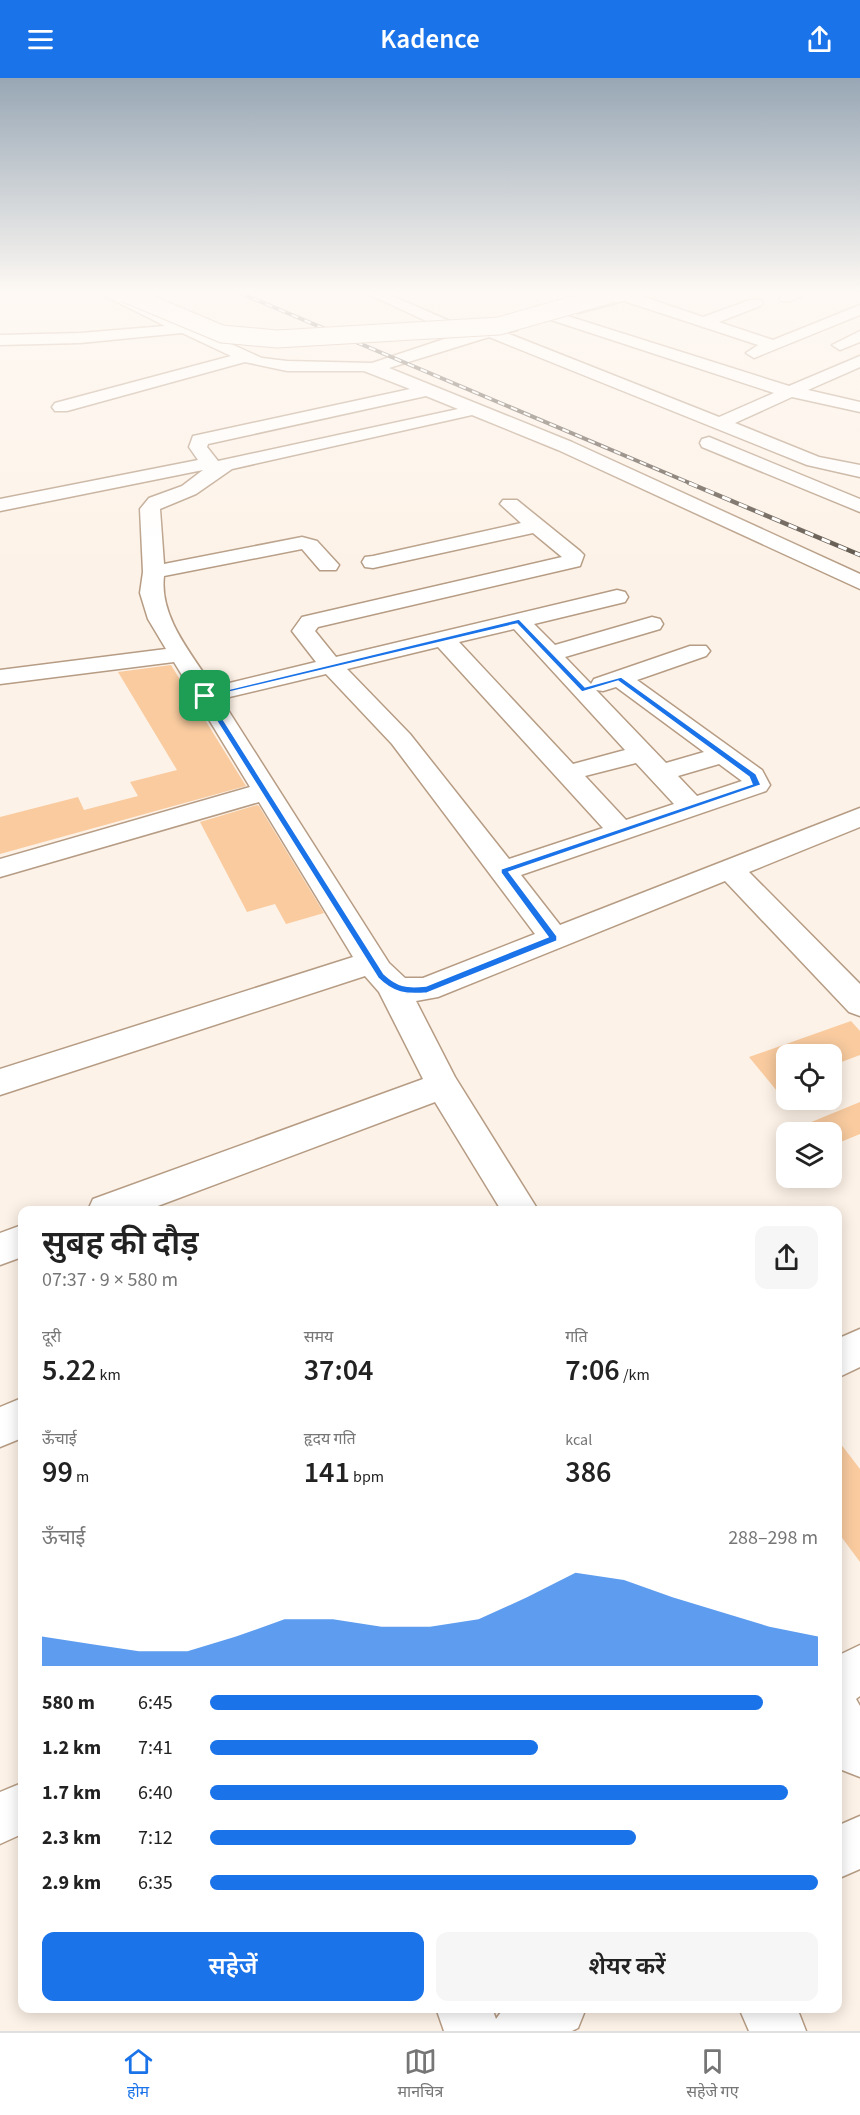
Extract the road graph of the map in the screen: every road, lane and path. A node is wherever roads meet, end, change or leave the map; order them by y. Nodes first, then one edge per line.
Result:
1 (146, 384) edge
2 (413, 384) edge
3 (622, 384) edge
4 (739, 384) edge
5 (766, 384) edge
6 (804, 384) edge
7 (728, 389) dead end
8 (428, 390) junction
9 (787, 391) junction
10 (706, 399) dead end
11 (61, 407) dead end
12 (860, 407) edge
13 (470, 408) junction
14 (684, 409) junction
15 (664, 417) dead end
16 (720, 423) junction
17 (744, 433) junction
18 (694, 437) dead end
19 (714, 445) junction
20 (806, 458) junction
21 (213, 466) junction
22 (776, 471) junction
23 (860, 471) edge
24 (510, 504) dead end
25 (0, 505) edge
26 (860, 506) edge
27 (536, 526) junction
28 (374, 562) dead end
29 (328, 565) dead end
30 (154, 572) junction
31 (860, 582) edge
32 (617, 597) dead end
33 (519, 621) junction
34 (652, 624) dead end
35 (443, 639) junction
36 (698, 651) dead end
37 (180, 654) junction
38 (550, 654) junction
39 (331, 666) junction
40 (0, 677) edge
41 (619, 678) junction
42 (584, 690) junction
43 (205, 696) junction
44 (643, 753) junction
45 (724, 754) junction
46 (568, 773) junction
47 (661, 773) junction
48 (266, 791) junction
49 (693, 808) junction
50 (860, 817) edge
51 (620, 830) junction
52 (0, 868) edge
53 (729, 868) junction
54 (504, 871) junction
55 (554, 938) junction
56 (382, 974) junction
57 (860, 1004) edge
58 (0, 1082) edge
59 (443, 1085) junction
60 (117, 1206) edge
61 (518, 1206) edge
62 (18, 1242) edge
63 (0, 1249) edge
64 (860, 1347) edge
65 (842, 1356) edge
66 (18, 1420) edge
67 (0, 1427) edge
68 (860, 1669) edge
69 (842, 1680) edge
70 (842, 1722) edge
71 (860, 1752) edge
72 (18, 1810) edge
73 (0, 1818) edge
74 (860, 1842) edge
75 (842, 1851) edge
76 (466, 2013) edge
77 (550, 2013) edge
78 (769, 2013) edge
79 (472, 2031) edge
80 (519, 2031) edge
81 (778, 2031) edge

1 - 11 street
2 - 8 street
3 - 14 street
4 - 7 street
5 - 9 street
6 - 9 street
8 - 13 street
8 - 21 street
9 - 12 street
9 - 16 street
10 - 14 street
13 - 21 street
13 - 31 street
14 - 15 street
14 - 16 street
16 - 17 street
17 - 19 street
17 - 20 street
18 - 19 street
19 - 22 street
20 - 22 street
20 - 23 street
21 - 25 street
21 - 30 street
22 - 26 street
24 - 27 street
27 - 28 street
27 - 39 street
29 - 30 street
30 - 37 street
32 - 33 street
33 - 35 street
33 - 38 street
34 - 38 street
35 - 39 street
35 - 46 street
36 - 41 street
37 - 40 street
37 - 43 street
38 - 42 street
39 - 43 street
39 - 54 street
41 - 42 street
41 - 45 street
42 - 44 street
43 - 48 street
44 - 46 street
44 - 47 street
45 - 47 street
45 - 49 street
46 - 51 street
47 - 49 street
48 - 52 street
48 - 56 street
49 - 51 street
50 - 53 street
51 - 54 street
53 - 55 street
53 - 57 street
54 - 55 street
55 - 56 street
56 - 58 street
56 - 59 street
59 - 60 street
59 - 61 street
62 - 63 street
64 - 65 street
66 - 67 street
68 - 69 street
70 - 71 street
72 - 73 street
74 - 75 street
76 - 79 street
77 - 80 street
78 - 81 street

